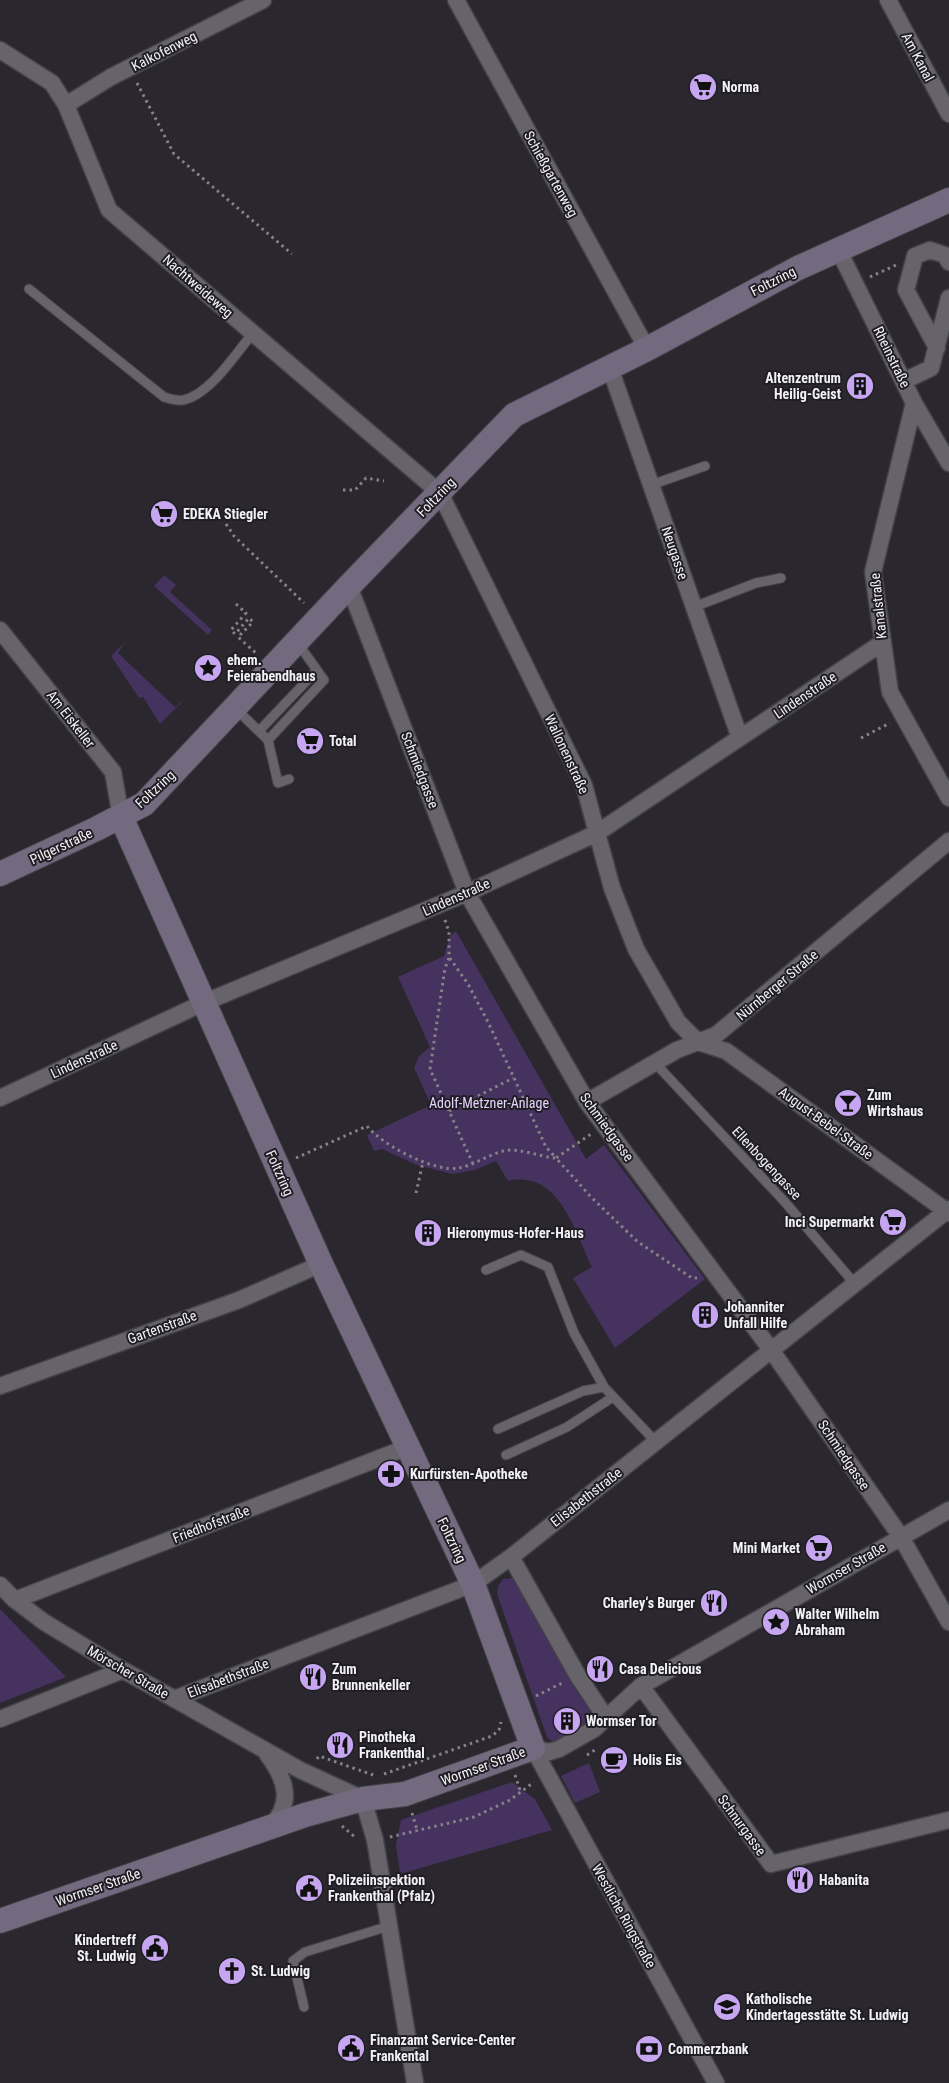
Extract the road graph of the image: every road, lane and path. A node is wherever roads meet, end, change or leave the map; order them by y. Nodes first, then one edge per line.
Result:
1 (263, 0) edge
2 (456, 0) edge
3 (888, 0) edge
4 (0, 50) edge
5 (130, 68) junction
6 (66, 105) junction
7 (949, 114) edge
8 (949, 200) edge
9 (838, 249) junction
10 (292, 254) dead end
11 (915, 256) junction
12 (949, 262) edge
13 (855, 284) junction
14 (30, 289) dead end
15 (949, 298) edge
16 (253, 332) junction
17 (936, 348) junction
18 (647, 349) junction
19 (610, 368) junction
20 (904, 381) junction
21 (914, 403) junction
22 (949, 464) edge
23 (705, 466) dead end
24 (384, 480) dead end
25 (651, 485) junction
26 (343, 490) dead end
27 (440, 492) junction
28 (226, 524) dead end
29 (781, 578) dead end
30 (349, 586) junction
31 (236, 604) dead end
32 (694, 607) junction
33 (308, 610) dead end
34 (0, 630) edge
35 (238, 637) dead end
36 (297, 642) junction
37 (882, 643) junction
38 (318, 670) junction
39 (235, 708) junction
40 (877, 730) dead end
41 (259, 731) junction
42 (740, 738) junction
43 (861, 738) dead end
44 (268, 740) junction
45 (289, 779) dead end
46 (949, 798) edge
47 (121, 817) junction
48 (597, 832) junction
49 (949, 841) edge
50 (0, 874) edge
51 (467, 893) junction
52 (440, 904) junction
53 (449, 957) junction
54 (203, 1003) junction
55 (698, 1042) junction
56 (655, 1063) junction
57 (514, 1078) junction
58 (0, 1098) edge
59 (587, 1102) junction
60 (449, 1111) junction
61 (604, 1125) junction
62 (556, 1158) junction
63 (423, 1162) junction
64 (473, 1164) junction
65 (277, 1166) junction
66 (416, 1193) dead end
67 (948, 1211) edge
68 (321, 1264) junction
69 (486, 1270) dead end
70 (718, 1277) junction
71 (856, 1284) junction
72 (772, 1350) junction
73 (0, 1386) edge
74 (604, 1387) junction
75 (614, 1397) junction
76 (498, 1429) dead end
77 (656, 1442) junction
78 (408, 1447) junction
79 (506, 1455) dead end
80 (949, 1510) edge
81 (900, 1537) junction
82 (511, 1557) junction
83 (473, 1584) junction
84 (0, 1585) edge
85 (15, 1600) junction
86 (949, 1622) edge
87 (123, 1670) junction
88 (578, 1676) junction
89 (641, 1686) junction
90 (174, 1699) junction
91 (517, 1703) junction
92 (606, 1718) junction
93 (0, 1719) edge
94 (599, 1746) dead end
95 (533, 1748) junction
96 (264, 1750) junction
97 (319, 1756) dead end
98 (579, 1760) dead end
99 (547, 1776) junction
100 (363, 1799) junction
101 (949, 1820) edge
102 (338, 1821) dead end
103 (269, 1828) junction
104 (375, 1840) junction
105 (0, 1921) edge
106 (389, 1926) junction
107 (304, 2006) dead end
108 (415, 2083) edge
109 (716, 2083) edge

1 - 5 street, Kalkofenweg
2 - 18 street, Schießgartenweg
3 - 7 street, Am Kanal
4 - 6 street, Nachtweideweg
5 - 6 street, Kalkofenweg
5 - 10 path
6 - 16 street, Nachtweideweg
8 - 9 street, Foltzring
9 - 13 street, Rheinstraße
9 - 18 street, Foltzring
11 - 12 street
11 - 13 path
11 - 17 street
13 - 20 street, Rheinstraße
14 - 16 lane
15 - 17 street
16 - 27 street, Nachtweideweg
17 - 20 street
18 - 19 street, Foltzring
19 - 25 street, Neugasse
19 - 27 street, Foltzring
20 - 21 street, Rheinstraße
21 - 22 street, Rheinstraße
21 - 37 street, Kanalstraße
23 - 25 lane
24 - 26 path
25 - 32 street, Neugasse
27 - 30 street, Foltzring
27 - 48 street, Wallonenstraße
28 - 33 path
29 - 32 lane
30 - 36 street, Foltzring
30 - 51 street, Schmiedgasse
31 - 35 path
32 - 42 street, Neugasse
34 - 47 street, Am Eiskeller
36 - 38 lane
36 - 39 street, Foltzring
37 - 42 street, Lindenstraße
37 - 46 street, Kanalstraße
38 - 41 lane
38 - 44 lane
39 - 41 lane
39 - 47 street, Foltzring
40 - 43 path
41 - 44 lane
42 - 48 street, Lindenstraße
44 - 45 lane
47 - 50 street, Pilgerstraße
47 - 54 street, Foltzring
48 - 51 street, Lindenstraße
48 - 55 street, Wallonenstraße
49 - 55 street, Nürnberger Straße
51 - 52 street, Lindenstraße
51 - 59 street, Schmiedgasse
52 - 53 path
52 - 54 street, Lindenstraße
53 - 57 path
53 - 60 path
54 - 58 street, Lindenstraße
54 - 65 street, Foltzring
55 - 56 street, Nürnberger Straße
55 - 67 street, August-Bebel-Straße
56 - 59 street, Nürnberger Straße
56 - 71 lane, Ellenbogengasse
57 - 60 path
57 - 62 path
59 - 61 street, Schmiedgasse
60 - 64 path
61 - 62 path
61 - 70 street, Schmiedgasse
62 - 64 path
62 - 70 path
63 - 64 path
63 - 65 path
63 - 66 path
65 - 68 street, Foltzring
67 - 71 street, Elisabethstraße
68 - 73 street, Gartenstraße
68 - 78 street, Foltzring
69 - 74 lane
70 - 72 street, Schmiedgasse
71 - 72 street, Elisabethstraße
72 - 77 street, Elisabethstraße
72 - 81 street, Schmiedgasse
74 - 75 lane
74 - 76 lane
75 - 77 lane
75 - 79 lane
77 - 82 street, Elisabethstraße
78 - 83 street, Foltzring
78 - 85 street, Friedhofstraße
80 - 81 street, Wormser Straße
81 - 86 street, Schmiedgasse
81 - 89 street, Wormser Straße
82 - 83 street, Elisabethstraße
82 - 88 street
83 - 90 street, Elisabethstraße
83 - 91 street, Foltzring
84 - 85 street, Mörscher Straße
85 - 87 street, Mörscher Straße
87 - 90 street, Mörscher Straße
87 - 93 street
88 - 91 path
88 - 92 street
89 - 92 street, Wormser Straße
89 - 101 street, Schnurgasse
90 - 96 street, Mörscher Straße
91 - 95 street, Foltzring
91 - 97 path
92 - 95 street, Wormser Straße
94 - 98 path
95 - 99 street, Westliche Ringstraße
95 - 100 street, Wormser Straße
96 - 100 street, Mörscher Straße
96 - 103 street, Mörscher Straße
99 - 104 path
99 - 109 street, Westliche Ringstraße
100 - 103 street, Wormser Straße
100 - 104 street
102 - 104 path
103 - 105 street, Wormser Straße
104 - 106 street
106 - 107 lane
106 - 108 street

